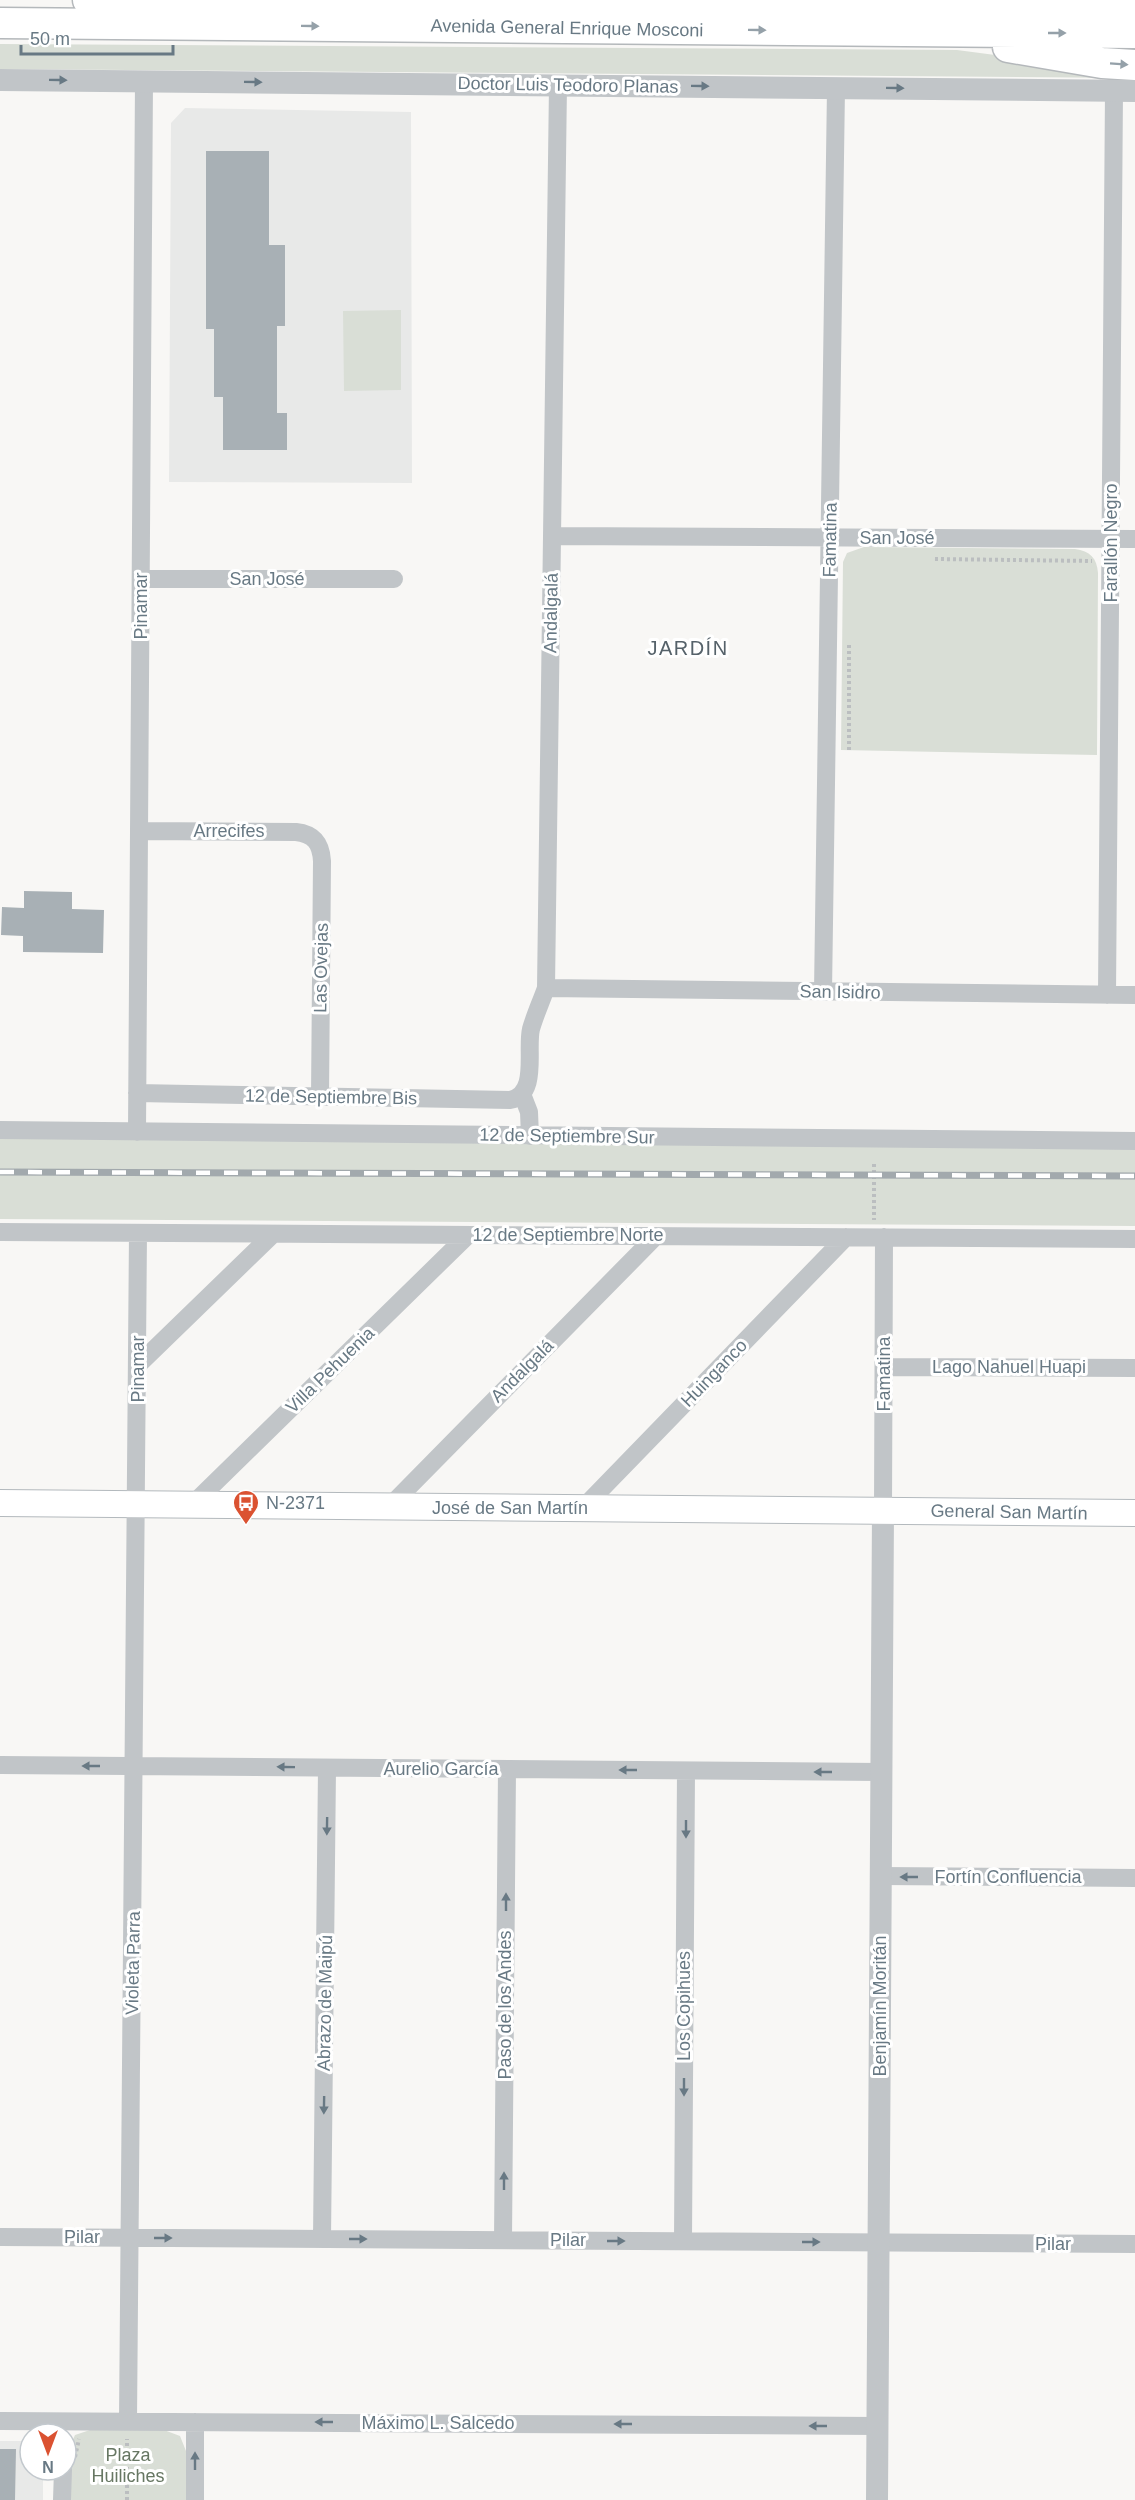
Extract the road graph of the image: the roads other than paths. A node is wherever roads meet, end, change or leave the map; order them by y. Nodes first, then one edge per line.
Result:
1 (88, 0) edge
2 (1135, 8) edge
3 (0, 23) edge
4 (916, 32) junction
5 (1135, 33) edge
6 (1135, 65) edge
7 (0, 80) edge
8 (144, 81) junction
9 (558, 85) junction
10 (836, 88) junction
11 (1124, 91) edge
12 (552, 536) junction
13 (830, 538) junction
14 (1111, 539) junction
15 (1135, 539) edge
16 (141, 579) junction
17 (394, 579) dead end
18 (139, 831) junction
19 (317, 841) joint
20 (546, 988) junction
21 (823, 992) junction
22 (1107, 995) junction
23 (1135, 995) edge
24 (137, 1093) junction
25 (522, 1094) junction
26 (320, 1096) junction
27 (0, 1130) edge
28 (137, 1132) junction
29 (530, 1136) junction
30 (1135, 1141) edge
31 (0, 1232) edge
32 (138, 1233) junction
33 (273, 1234) junction
34 (468, 1235) junction
35 (656, 1236) junction
36 (846, 1237) junction
37 (884, 1237) junction
38 (1135, 1239) edge
39 (138, 1365) junction
40 (884, 1367) junction
41 (1135, 1368) edge
42 (0, 1503) edge
43 (137, 1505) junction
44 (192, 1505) junction
45 (389, 1507) junction
46 (582, 1509) junction
47 (883, 1511) junction
48 (1135, 1513) edge
49 (0, 1765) edge
50 (135, 1766) junction
51 (327, 1768) junction
52 (507, 1769) junction
53 (686, 1771) junction
54 (881, 1772) junction
55 (881, 1876) junction
56 (1135, 1878) edge
57 (0, 2237) edge
58 (130, 2238) junction
59 (322, 2239) junction
60 (503, 2240) junction
61 (683, 2241) junction
62 (878, 2242) junction
63 (1135, 2244) edge
64 (0, 2421) edge
65 (195, 2422) junction
66 (18, 2423) edge
67 (877, 2426) junction
68 (78, 2429) edge
69 (127, 2431) junction
70 (66, 2482) edge
71 (62, 2500) edge
72 (195, 2500) edge
73 (877, 2500) edge

1 - 2 highway, Avenida General Enrique Mosconi
3 -> 4 highway, Avenida General Enrique Mosconi
4 -> 5 highway, Avenida General Enrique Mosconi
4 -> 6 highway
7 -> 8 street, Doctor Luis Teodoro Planas
8 -> 9 street, Doctor Luis Teodoro Planas
8 - 16 street, Pinamar
9 -> 10 street, Doctor Luis Teodoro Planas
9 - 12 street, Andalgalá
10 -> 11 street, Doctor Luis Teodoro Planas
10 - 13 street, Famatina
11 - 14 street, Farallón Negro
12 - 13 street, San José
12 - 20 street, Andalgalá
13 - 14 street, San José
13 - 21 street, Famatina
14 - 15 street, San José
14 - 22 street, Farallón Negro
16 - 17 street, San José
16 - 18 street, Pinamar
18 - 19 street, Arrecifes
18 - 24 street, Pinamar
19 - 26 street, Las Ovejas
20 - 21 street, San Isidro
20 - 25 street, Andalgalá
21 - 22 street, San Isidro
22 - 23 street, San Isidro
24 - 26 street, 12 de Septiembre Bis
24 - 28 street, Pinamar
25 - 26 street, 12 de Septiembre Bis
25 - 29 street, Andalgalá
27 - 28 street, 12 de Septiembre Sur
28 - 29 street, 12 de Septiembre Sur
29 - 30 street, 12 de Septiembre Sur
31 - 32 street, 12 de Septiembre Norte
32 - 33 street, 12 de Septiembre Norte
32 - 39 street, Pinamar
33 - 34 street, 12 de Septiembre Norte
33 - 39 street
34 - 35 street, 12 de Septiembre Norte
34 - 44 street, Villa Pehuenia
35 - 36 street, 12 de Septiembre Norte
35 - 45 street, Andalgalá
36 - 37 street, 12 de Septiembre Norte
36 - 46 street, Huinganco
37 - 38 street, 12 de Septiembre Norte
37 - 40 street, Famatina
39 - 43 street, Pinamar
40 - 41 street, Lago Nahuel Huapi
40 - 47 street, Famatina
42 - 43 main road
43 - 44 main road, José de San Martín
43 - 50 street, Violeta Parra
44 - 45 main road, José de San Martín
45 - 46 main road, José de San Martín
46 - 47 main road, José de San Martín
47 - 48 main road, General San Martín
47 - 54 street, Benjamín Moritán
50 -> 49 street, Aurelio García
51 -> 50 street, Aurelio García
50 - 58 street, Violeta Parra
51 - 52 street, Aurelio García
51 -> 59 street, Abrazo de Maipú
53 -> 52 street, Aurelio García
60 -> 52 street, Paso de los Andes
54 -> 53 street, Aurelio García
53 -> 61 street, Los Copihues
54 - 55 street, Benjamín Moritán
56 -> 55 street, Fortín Confluencia
55 - 62 street, Benjamín Moritán
57 - 58 street, Pilar
58 -> 59 street, Pilar
58 - 69 street, Violeta Parra
59 -> 60 street, Pilar
60 -> 61 street, Pilar
61 -> 62 street, Pilar
62 - 63 street, Pilar
62 - 67 street, Benjamín Moritán
64 - 66 street, Máximo L. Salcedo
67 -> 65 street, Máximo L. Salcedo
65 - 69 street, Máximo L. Salcedo
72 -> 65 street
67 - 73 street, Benjamín Moritán
68 - 69 street, Máximo L. Salcedo
70 - 71 street

